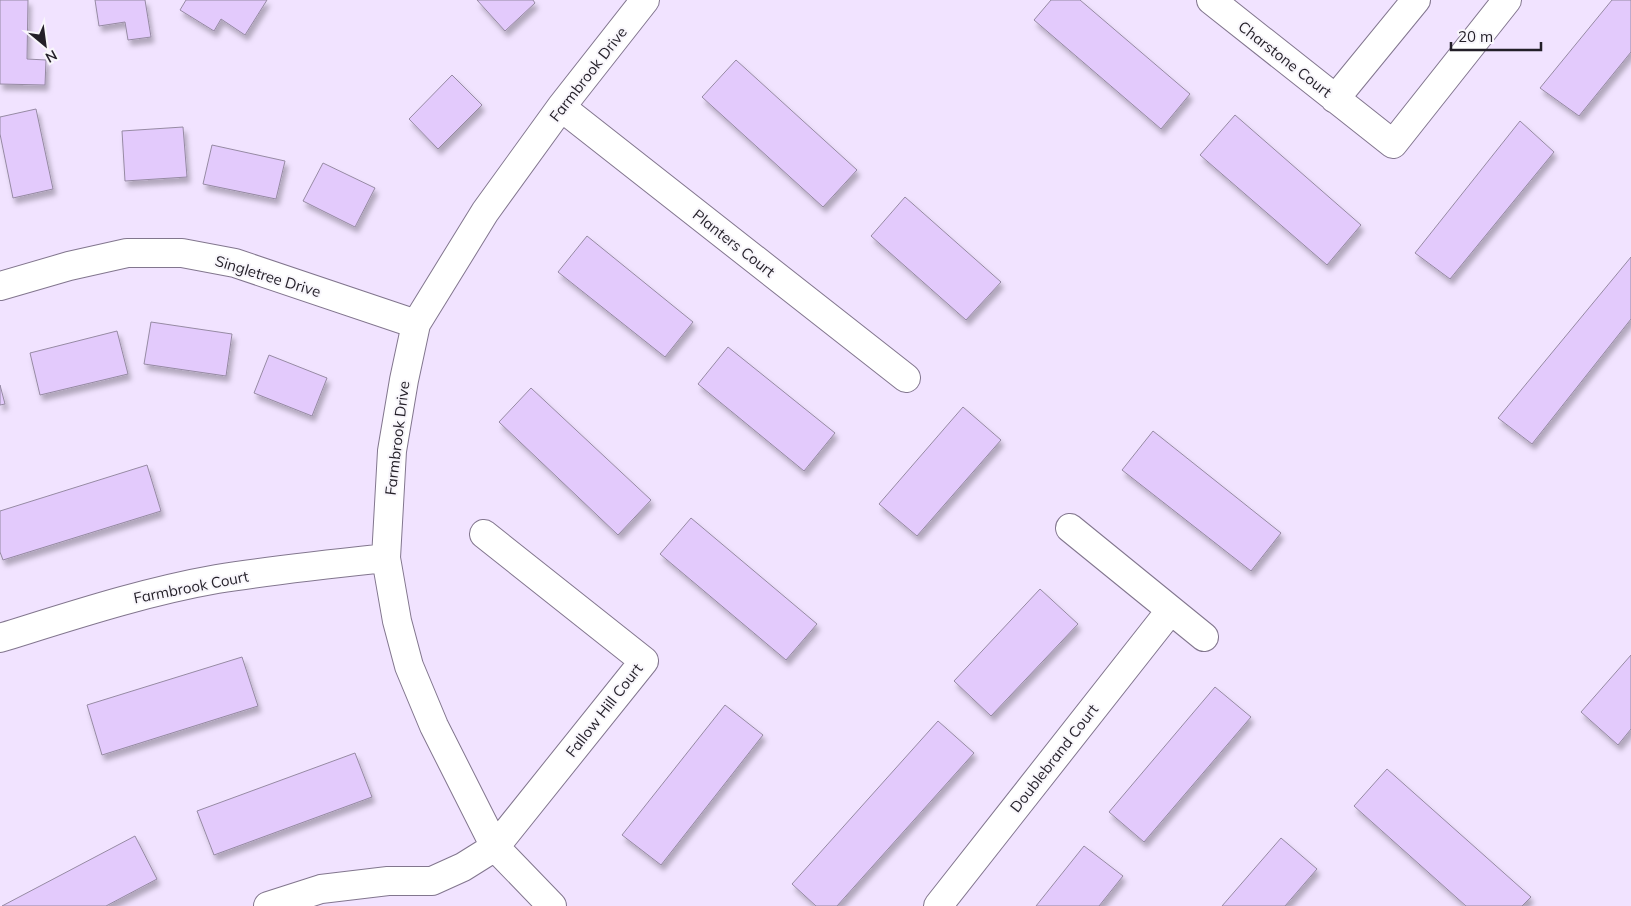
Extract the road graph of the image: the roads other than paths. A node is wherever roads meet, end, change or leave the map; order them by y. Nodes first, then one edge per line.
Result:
1 (1211, 0) edge
2 (1416, 0) edge
3 (1507, 0) edge
4 (639, 2) edge
5 (1335, 99) junction
6 (561, 107) junction
7 (0, 286) edge
8 (416, 324) junction
9 (906, 378) dead end
10 (1070, 528) dead end
11 (484, 534) dead end
12 (386, 558) junction
13 (1170, 611) junction
14 (1204, 637) dead end
15 (0, 638) edge
16 (495, 847) junction
17 (268, 906) edge
18 (552, 906) edge
19 (938, 906) edge

1 - 5 street, Charstone Court
2 - 5 street, Charstone Court
3 - 5 street, Charstone Court
4 - 6 street, Farmbrook Drive
6 - 8 street, Farmbrook Drive
6 - 9 street, Planters Court
7 - 8 street, Singletree Drive
8 - 12 street, Farmbrook Drive
10 - 13 street
11 - 16 street, Fallow Hill Court
12 - 15 street, Farmbrook Court
12 - 16 street, Farmbrook Drive
13 - 14 street
13 - 19 street, Doublebrand Court
16 - 17 street
16 - 18 street, Farmbrook Drive

